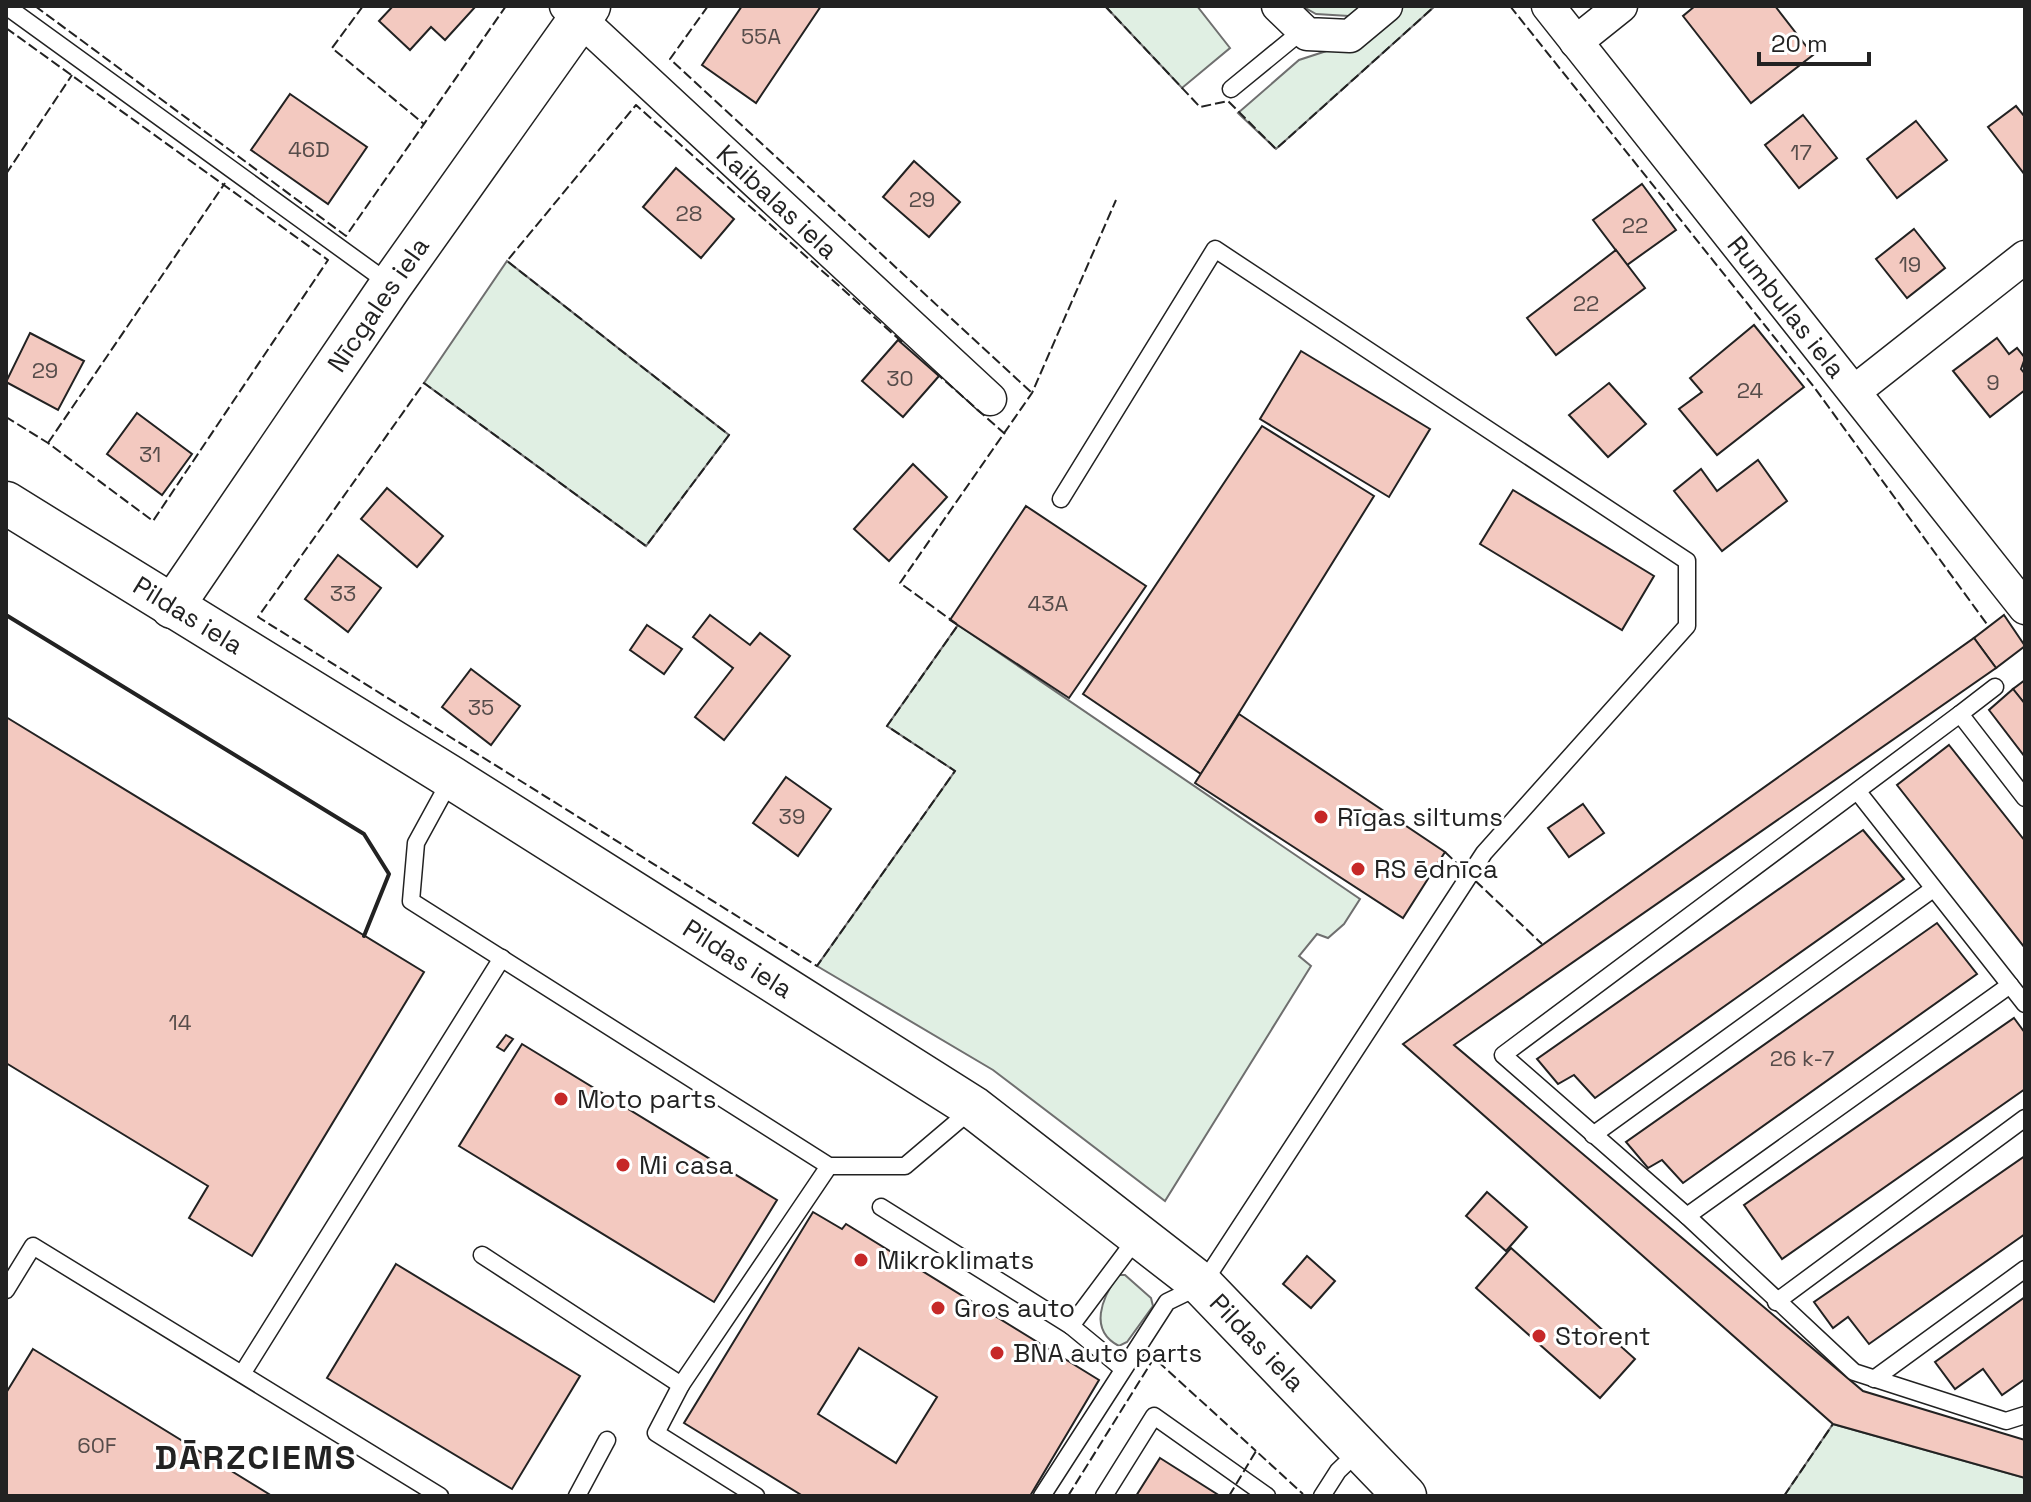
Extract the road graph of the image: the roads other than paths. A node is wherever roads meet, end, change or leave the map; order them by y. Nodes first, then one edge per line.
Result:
1 (6, 6) edge
2 (1278, 6) edge
3 (1386, 6) edge
4 (1548, 6) edge
5 (1621, 6) edge
6 (578, 10) edge
7 (1303, 30) junction
8 (1576, 42) junction
9 (1231, 89) dead end
10 (2025, 257) edge
11 (391, 285) junction
12 (1855, 391) junction
13 (990, 399) dead end
14 (1061, 499) dead end
15 (6, 503) edge
16 (172, 607) junction
17 (2025, 608) edge
18 (1995, 687) dead end
19 (1960, 714) junction
20 (452, 778) junction
21 (1858, 792) junction
22 (2025, 798) edge
23 (1933, 889) junction
24 (502, 958) junction
25 (2010, 985) junction
26 (2025, 1004) edge
27 (974, 1108) junction
28 (2025, 1118) edge
29 (1593, 1135) junction
30 (829, 1166) junction
31 (881, 1207) dead end
32 (1687, 1216) junction
33 (1140, 1234) junction
34 (482, 1255) dead end
35 (2025, 1269) edge
36 (1202, 1285) junction
37 (6, 1290) edge
38 (1776, 1302) junction
39 (1071, 1326) junction
40 (1122, 1368) junction
41 (242, 1374) junction
42 (1874, 1379) junction
43 (681, 1385) junction
44 (2025, 1415) edge
45 (607, 1440) dead end
46 (1363, 1448) junction
47 (440, 1496) edge
48 (577, 1496) edge
49 (756, 1496) edge
50 (1042, 1496) edge
51 (1104, 1496) edge
52 (1267, 1496) edge
53 (1322, 1496) edge
54 (1405, 1496) edge

1 - 11 lane
2 - 7 street
3 - 7 street
4 - 8 street, Rumbulas iela
5 - 8 street
6 - 11 street, Nīcgales iela
6 - 13 street, Kaibalas iela
7 - 9 lane
8 - 12 street, Rumbulas iela
10 - 12 street
11 - 16 street, Nīcgales iela
12 - 17 street, Rumbulas iela
14 - 36 lane
15 - 16 street, Pildas iela
16 - 20 street, Pildas iela
18 - 19 lane
19 - 21 lane
19 - 22 lane
20 - 24 lane
20 - 27 street, Pildas iela
21 - 23 lane
21 - 29 lane
23 - 25 lane
23 - 29 lane
24 - 30 lane
24 - 41 lane
25 - 26 lane
25 - 32 lane
27 - 30 lane
27 - 33 street, Pildas iela
28 - 38 lane
29 - 32 lane
30 - 43 lane
31 - 39 lane
32 - 38 lane
33 - 36 street, Pildas iela
33 - 39 lane
34 - 43 lane
35 - 42 lane
36 - 40 lane
36 - 46 street, Pildas iela
37 - 41 lane
38 - 42 lane
39 - 40 lane
40 - 50 lane
41 - 47 lane
42 - 44 lane
43 - 49 lane
45 - 48 lane
46 - 53 lane
46 - 54 street, Pildas iela
51 - 52 lane

